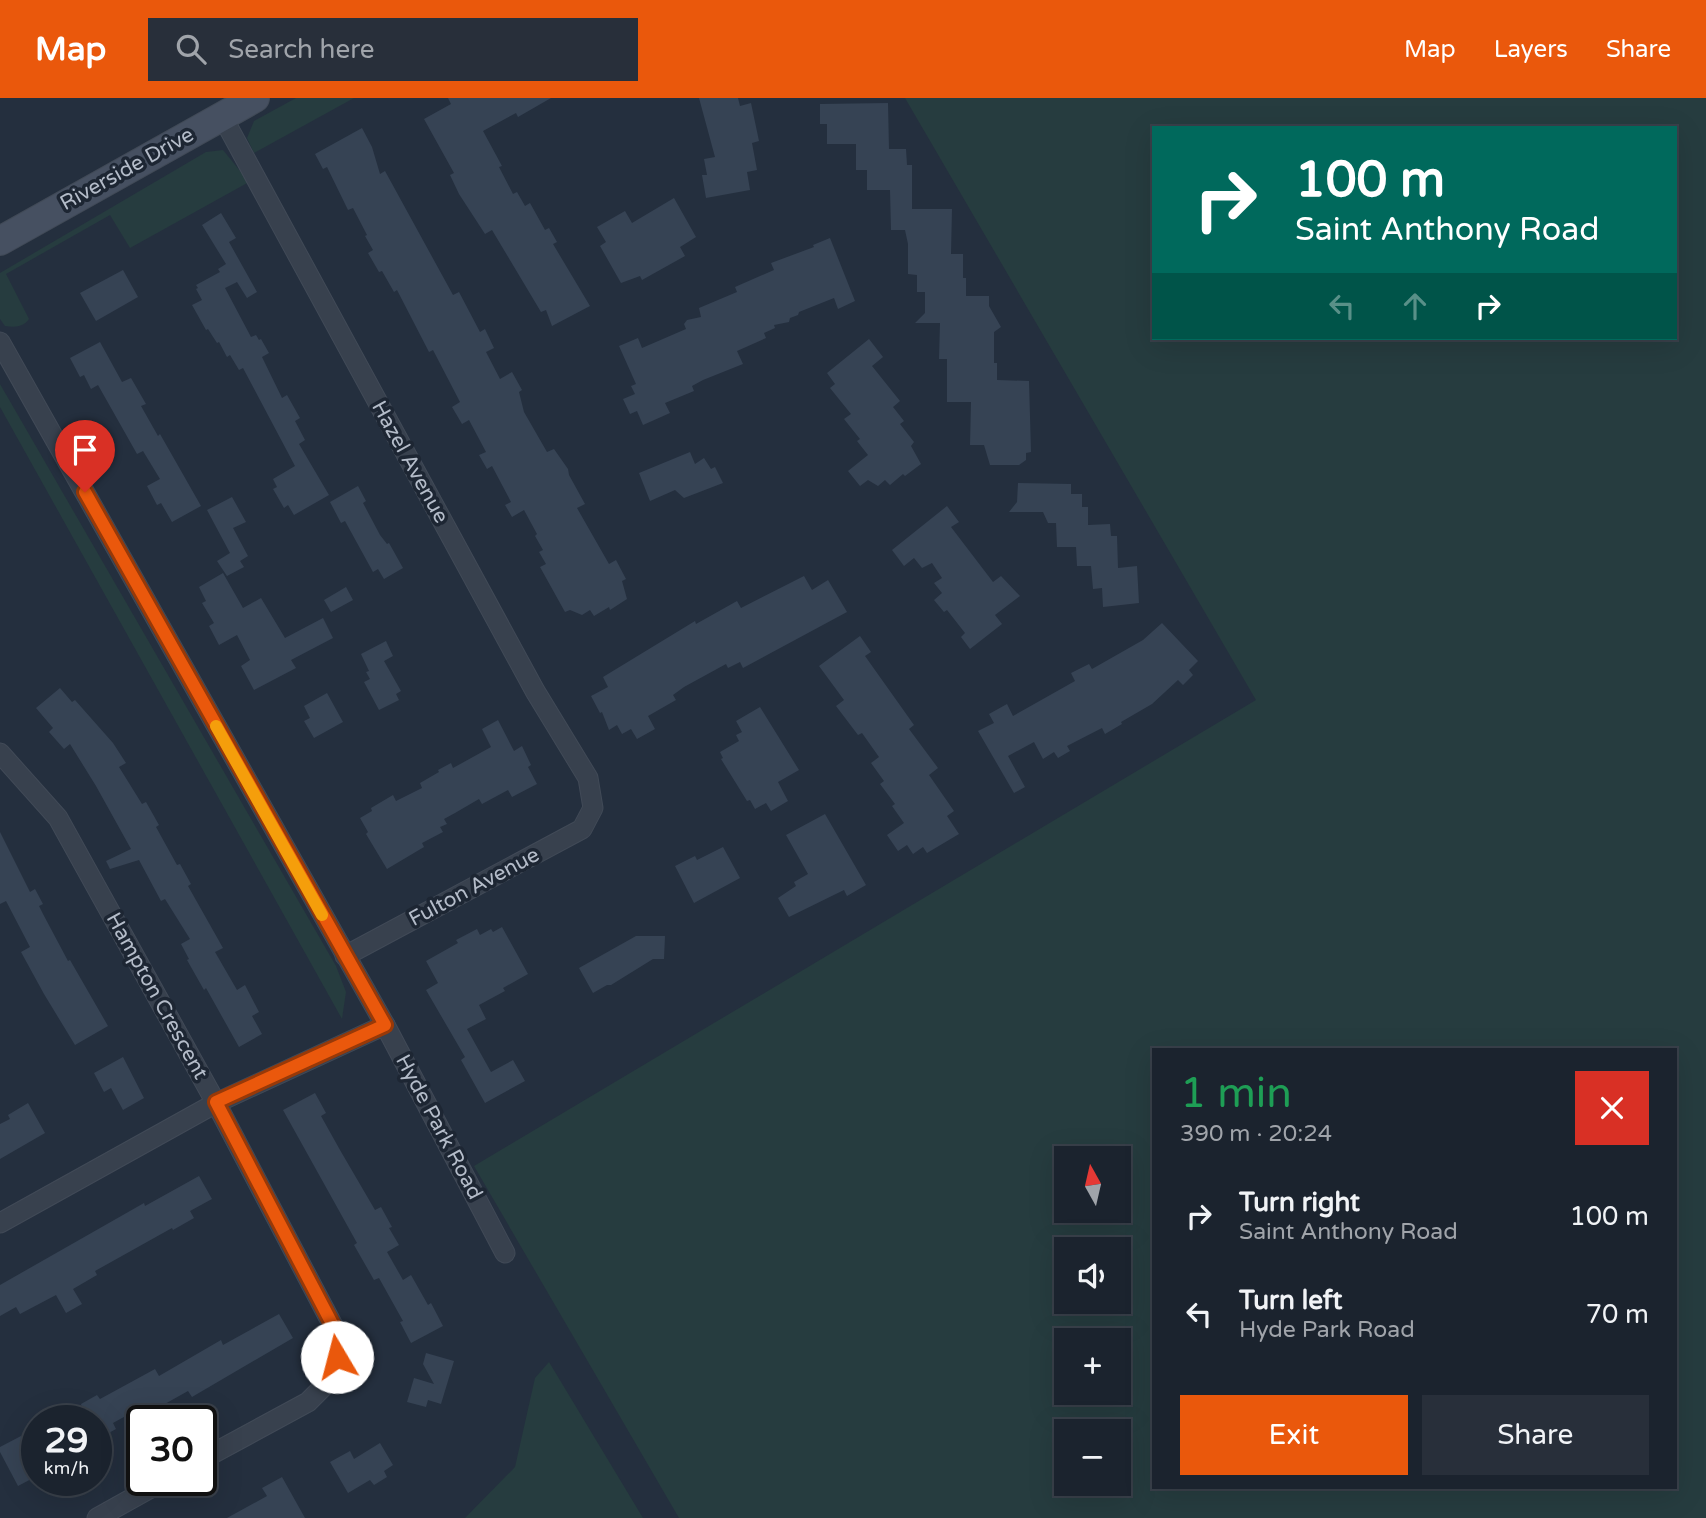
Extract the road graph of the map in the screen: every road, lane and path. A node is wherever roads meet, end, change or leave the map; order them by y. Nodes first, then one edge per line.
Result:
1 (255, 98) edge
2 (222, 116) junction
3 (0, 241) edge
4 (0, 342) edge
5 (0, 752) edge
6 (593, 808) joint
7 (345, 956) junction
8 (385, 1025) junction
9 (216, 1102) junction
10 (0, 1223) edge
11 (505, 1253) dead end
12 (217, 1451) edge
13 (136, 1496) edge
14 (97, 1518) edge

1 - 2 main road, Riverside Drive
2 - 3 main road, Riverside Drive
2 - 6 street, Hazel Avenue
4 - 7 street, Hyde Park Road
5 - 9 street, Hampton Crescent
6 - 7 street, Fulton Avenue
7 - 8 street, Hyde Park Road
8 - 9 street
8 - 11 street, Hyde Park Road
9 - 10 street
9 - 12 street, Hampton Crescent
13 - 14 street

